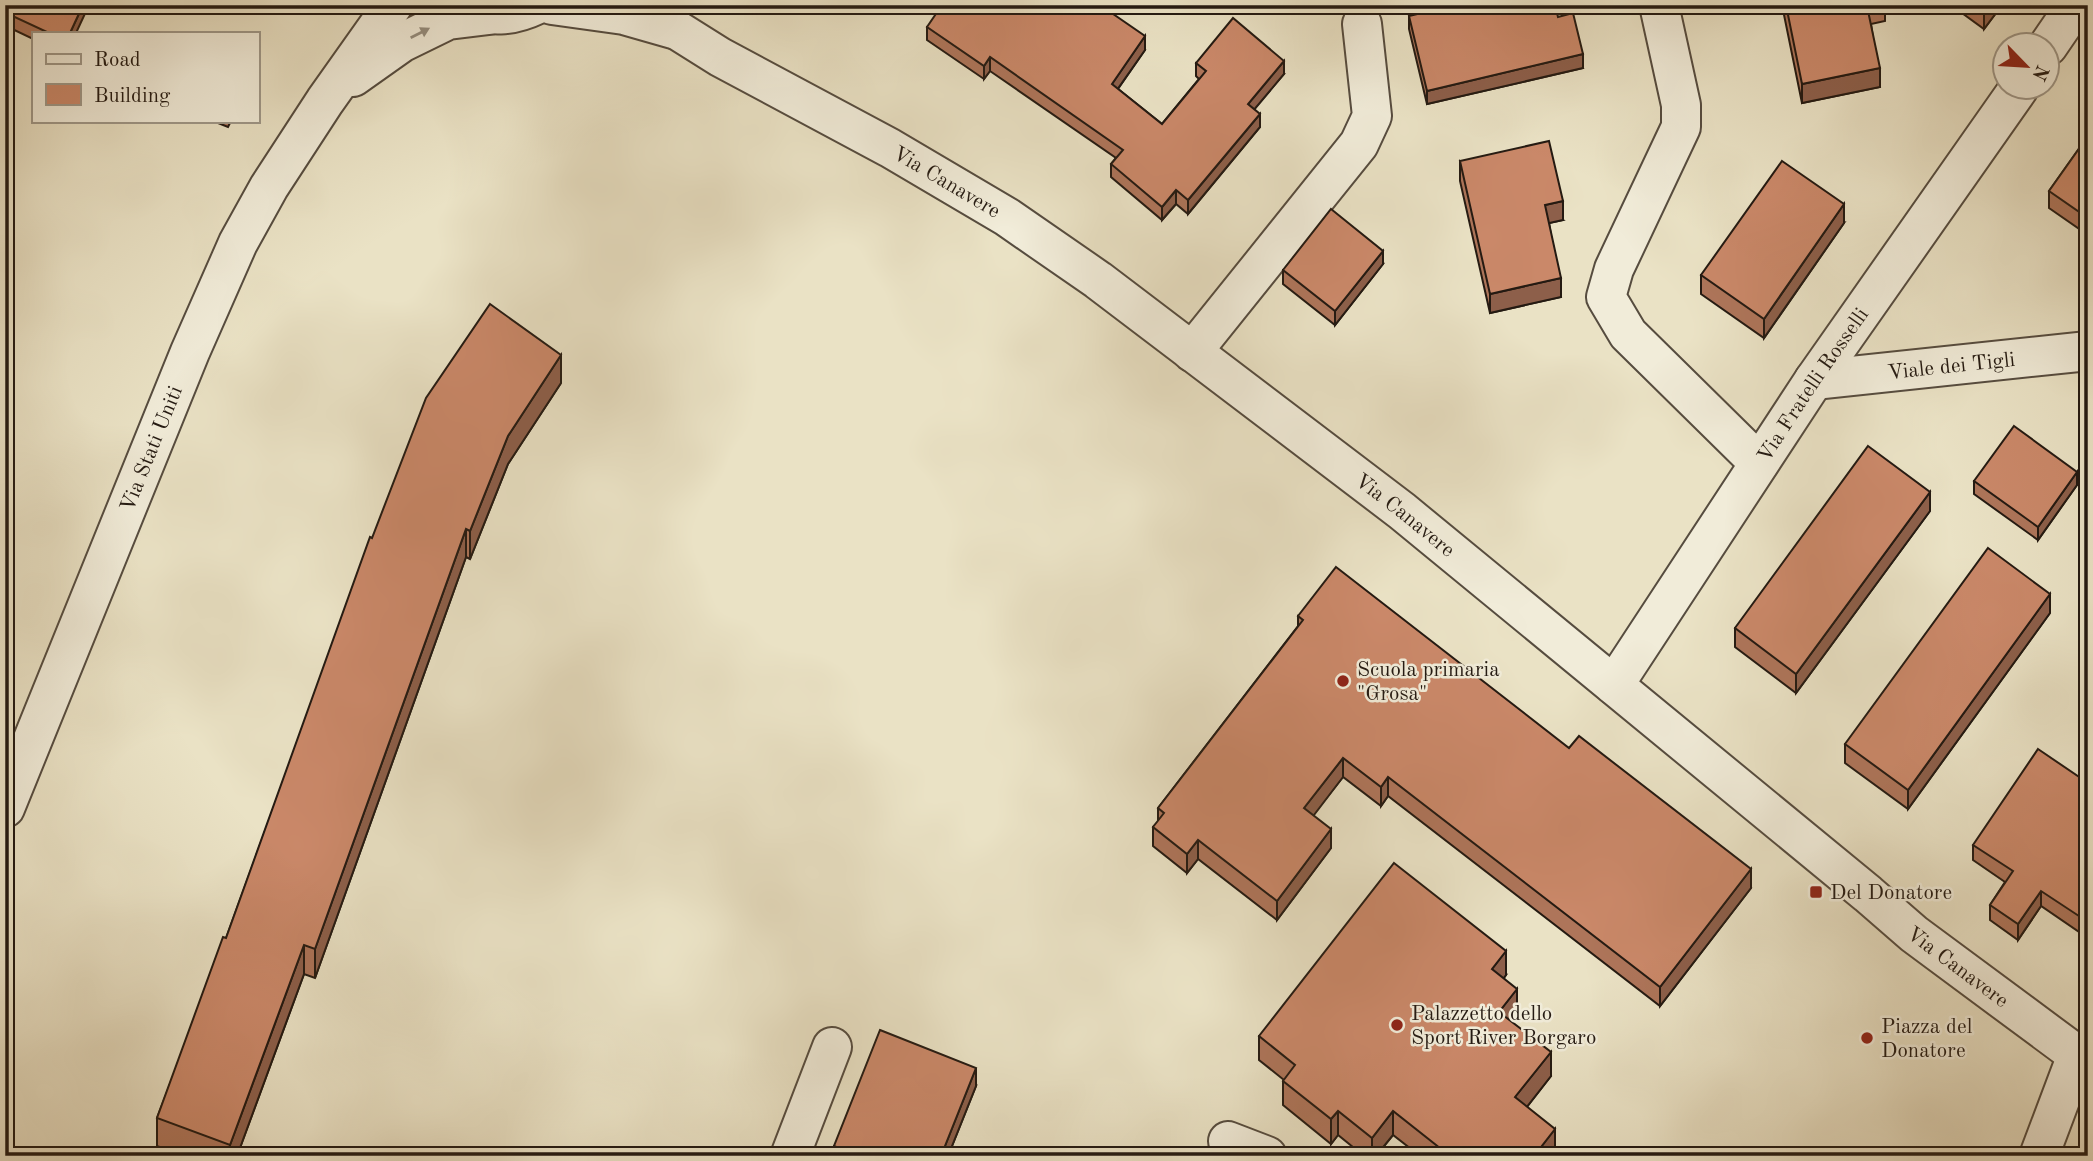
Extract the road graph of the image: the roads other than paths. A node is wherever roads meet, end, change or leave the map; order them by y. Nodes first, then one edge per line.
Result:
1 (393, 5) edge
2 (536, 5) edge
3 (552, 5) edge
4 (648, 5) edge
5 (1659, 5) edge
6 (2076, 5) edge
7 (476, 10) edge
8 (1362, 24) dead end
9 (677, 30) junction
10 (2058, 32) edge
11 (325, 101) junction
12 (2009, 102) edge
13 (2088, 351) edge
14 (1192, 352) junction
15 (1814, 380) junction
16 (1759, 463) junction
17 (1614, 685) junction
18 (5, 808) edge
19 (832, 1047) dead end
20 (2082, 1059) edge
21 (1227, 1141) dead end
22 (790, 1156) edge
23 (1267, 1156) edge
24 (2039, 1156) edge

1 - 11 street, Via Stati Uniti
2 - 7 street, Via Stati Uniti
3 - 9 street, Via Canavere
4 - 9 street, Via Canavere
5 - 16 street
6 - 10 street
11 -> 7 street, Via Stati Uniti
8 - 14 street
9 - 14 street, Via Canavere
11 - 18 street, Via Stati Uniti
12 - 15 street, Via Fratelli Rosselli
13 - 15 street, Viale dei Tigli
14 - 17 street, Via Canavere
15 - 16 street, Via Fratelli Rosselli
16 - 17 street, Via Fratelli Rosselli
17 - 20 street, Via Canavere
19 - 22 street
20 - 24 street
21 - 23 street

